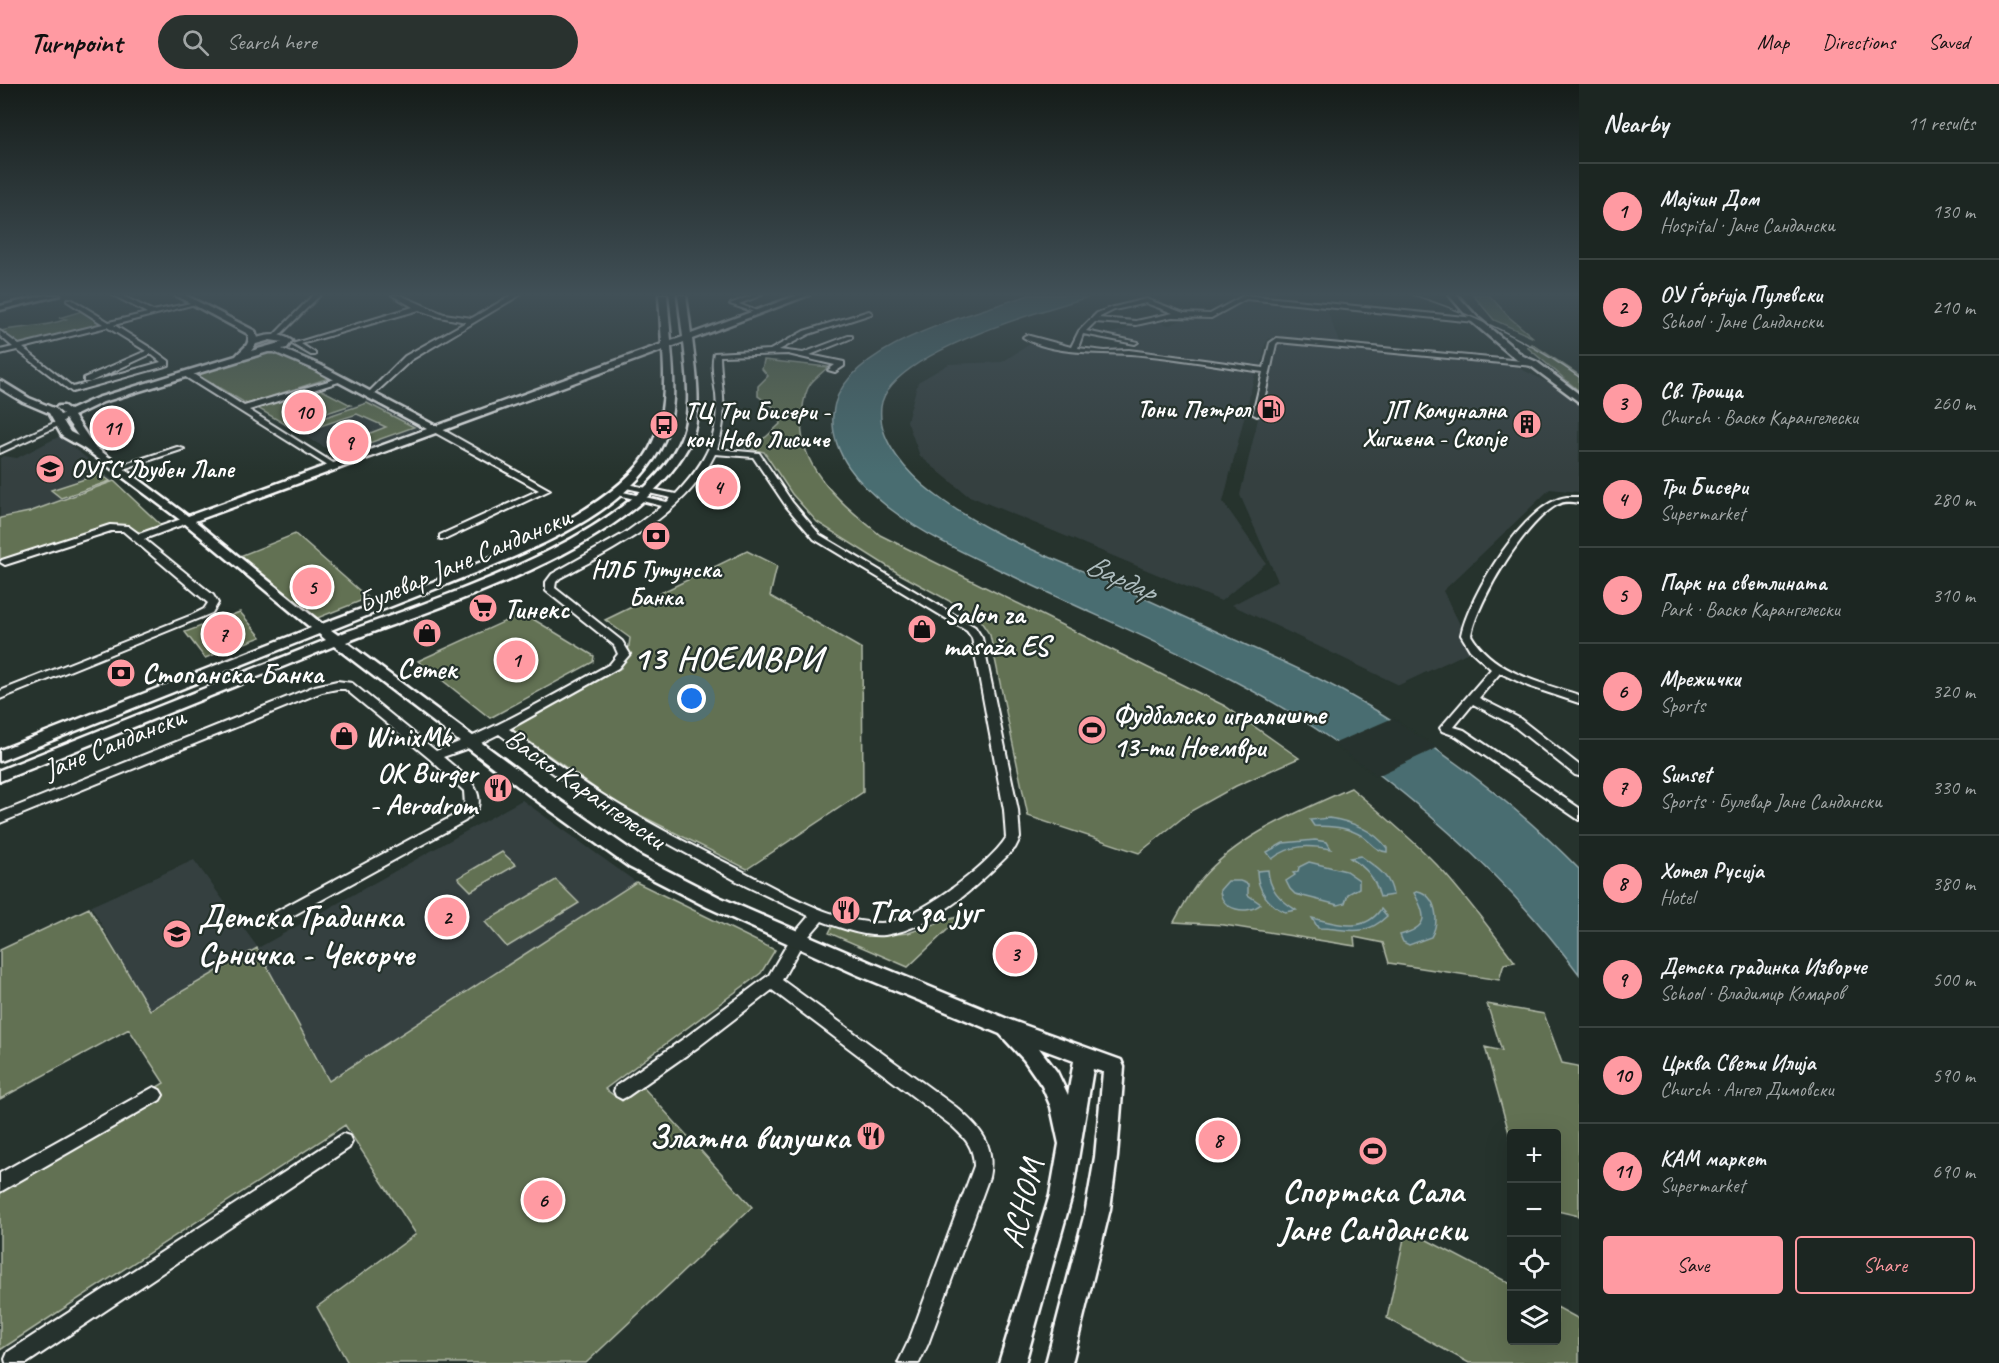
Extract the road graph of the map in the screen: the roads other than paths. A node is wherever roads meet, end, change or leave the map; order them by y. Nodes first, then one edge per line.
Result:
1 (28, 355) edge
2 (144, 355) edge
3 (157, 355) edge
4 (236, 355) edge
5 (254, 355) edge
6 (292, 355) edge
7 (414, 355) edge
8 (640, 355) edge
9 (666, 355) edge
10 (687, 355) edge
11 (716, 355) edge
12 (805, 355) edge
13 (1149, 355) edge
14 (1270, 355) edge
15 (1434, 355) edge
16 (1516, 355) edge
17 (1528, 355) edge
18 (631, 358) junction
19 (666, 361) junction
20 (226, 363) junction
21 (1534, 364) junction
22 (832, 370) dead end
23 (1266, 370) junction
24 (187, 374) junction
25 (339, 379) junction
26 (0, 384) edge
27 (382, 384) junction
28 (150, 385) junction
29 (357, 387) junction
30 (71, 389) junction
31 (371, 395) junction
32 (1579, 399) edge
33 (26, 400) junction
34 (100, 400) junction
35 (53, 405) junction
36 (243, 409) junction
37 (1257, 414) dead end
38 (64, 419) junction
39 (435, 429) junction
40 (38, 434) junction
41 (66, 434) junction
42 (9, 447) junction
43 (89, 447) junction
44 (180, 449) dead end
45 (0, 451) edge
46 (713, 451) junction
47 (334, 466) junction
48 (117, 468) junction
49 (621, 489) junction
50 (644, 494) junction
51 (677, 497) junction
52 (1579, 500) edge
53 (669, 505) junction
54 (187, 520) junction
55 (443, 537) dead end
56 (138, 538) junction
57 (5, 562) dead end
58 (322, 630) junction
59 (337, 640) junction
60 (1498, 668) junction
61 (0, 694) edge
62 (1472, 699) junction
63 (1579, 699) edge
64 (500, 729) junction
65 (473, 742) junction
66 (0, 756) edge
67 (435, 756) junction
68 (1579, 772) edge
69 (0, 776) edge
70 (1579, 815) edge
71 (0, 818) edge
72 (819, 914) junction
73 (271, 921) dead end
74 (798, 940) junction
75 (772, 981) junction
76 (1003, 1026) junction
77 (1085, 1057) junction
78 (622, 1091) dead end
79 (154, 1095) dead end
80 (343, 1142) dead end
81 (1067, 1166) junction
82 (0, 1183) edge
83 (15, 1363) edge
84 (908, 1363) edge
85 (1012, 1363) edge
86 (1059, 1363) edge

1 - 30 street
2 - 30 street
3 - 30 street
4 - 20 street
5 - 20 street
6 - 25 street
7 - 27 street
8 - 18 street
9 - 19 street, Булевар Јане Сандански
10 - 50 street, Булевар Јане Сандански
11 - 46 street
12 - 22 street
13 - 23 street
14 - 23 street
15 - 21 street
16 - 21 street
17 - 21 street
18 - 19 street
18 - 39 street
19 - 49 street, Булевар Јане Сандански
20 - 24 street
21 - 32 street
23 - 37 street
24 - 28 street
24 - 36 street
25 - 29 street
25 - 36 street
26 - 33 street, Васко Карангелески
27 - 29 street
27 - 31 street
28 - 34 street
28 - 38 street
29 - 31 street
31 - 39 street
33 - 35 street, Васко Карангелески
33 - 38 street, Васко Карангелески
34 - 35 street
34 - 38 street
35 - 38 street, Васко Карангелески
36 - 47 street
38 - 40 street
38 - 41 street
38 - 42 street
38 - 43 street, Васко Карангелески
39 - 47 street
39 - 55 street
40 - 41 street
40 - 42 street
41 - 43 street, Васко Карангелески
42 - 45 street
43 - 48 street, Васко Карангелески
44 - 48 street
46 - 51 street
46 - 72 street
47 - 54 street
48 - 54 street, Васко Карангелески
49 - 50 street
49 - 58 street, Булевар Јане Сандански
50 - 51 street
50 - 53 street
50 - 59 street, Булевар Јане Сандански
51 - 53 street
52 - 60 street
53 - 64 street
54 - 56 street
54 - 58 street, Васко Карангелески
56 - 57 street
56 - 61 street
58 - 59 street, Васко Карангелески
58 - 66 street, Булевар Јане Сандански
59 - 65 street, Васко Карангелески
59 - 69 street, Булевар Јане Сандански
60 - 62 street
60 - 63 street
62 - 68 street
62 - 70 street
64 - 65 street
64 - 72 street
65 - 67 street
65 - 74 street, Васко Карангелески
67 - 71 street, Јане Сандански
67 - 73 street, Јане Сандански
72 - 74 street
74 - 75 street
74 - 76 street, Васко Карангелески
75 - 78 street
75 - 84 street
76 - 77 street, Васко Карангелески
76 - 81 street
77 - 81 street, АСНОМ
77 - 86 street, Васко Карангелески
79 - 82 street
80 - 83 street
81 - 85 street, АСНОМ

